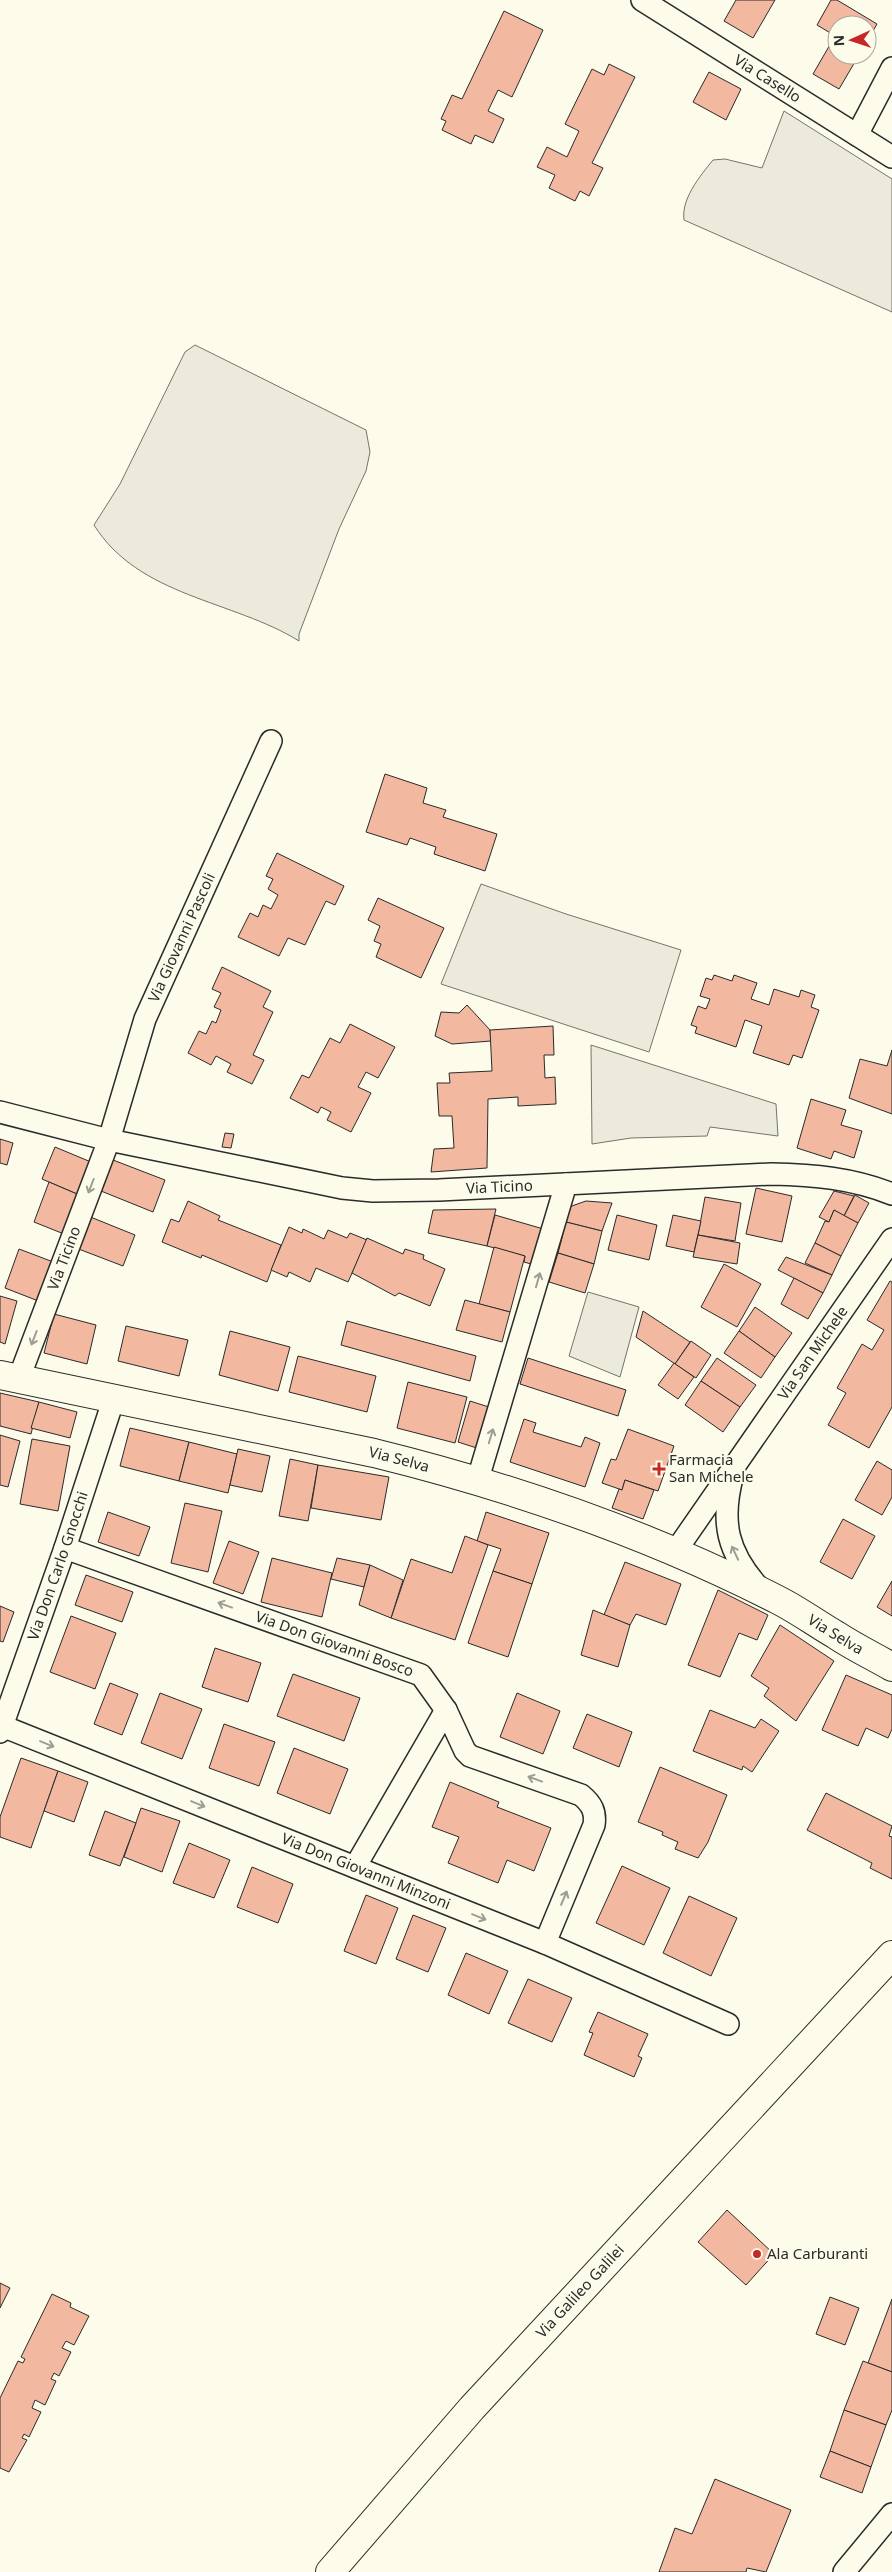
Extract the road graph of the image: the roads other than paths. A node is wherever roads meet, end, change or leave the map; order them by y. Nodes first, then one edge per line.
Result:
1 (642, 0) edge
2 (892, 68) edge
3 (856, 134) junction
4 (892, 157) edge
5 (272, 741) dead end
6 (0, 1112) edge
7 (109, 1140) junction
8 (566, 1184) junction
9 (892, 1194) edge
10 (892, 1239) edge
11 (10, 1376) edge
12 (114, 1398) junction
13 (735, 1466) junction
14 (477, 1482) junction
15 (65, 1548) junction
16 (675, 1552) junction
17 (772, 1596) junction
18 (892, 1647) edge
19 (892, 1666) edge
20 (446, 1710) junction
21 (1, 1729) edge
22 (355, 1866) junction
23 (545, 1943) junction
24 (892, 1955) edge
25 (892, 1983) edge
26 (836, 2017) junction
27 (728, 2024) dead end
28 (892, 2514) edge
29 (330, 2572) edge
30 (844, 2572) edge

1 - 3 street, Via Casello
2 - 3 street
3 - 4 street, Via Casello
5 - 7 street, Via Giovanni Pascoli
6 - 7 street, Via Ticino
7 - 8 street, Via Ticino
7 -> 11 street, Via Ticino
8 - 9 street, Via Ticino
14 -> 8 street
10 - 13 street, Via San Michele
11 - 12 main road, Via Selva
12 - 14 main road, Via Selva
12 - 15 street, Via Don Carlo Gnocchi
13 - 16 street, Via San Michele
17 -> 13 street, Via San Michele
14 - 16 main road, Via Selva
20 -> 15 street, Via Don Giovanni Bosco
15 - 21 street, Via Don Carlo Gnocchi
16 - 17 main road, Via Selva
17 - 18 main road, Via Selva
17 - 19 main road, Via Selva
20 - 22 street
23 -> 20 street, Via Don Giovanni Bosco
21 -> 22 street, Via Don Giovanni Minzoni
22 -> 23 street, Via Don Giovanni Minzoni
23 - 27 street, Via Don Giovanni Minzoni
24 - 26 main road, Via Galileo Galilei
25 - 26 main road, Via Galileo Galilei
26 - 29 main road, Via Galileo Galilei
28 - 30 street

